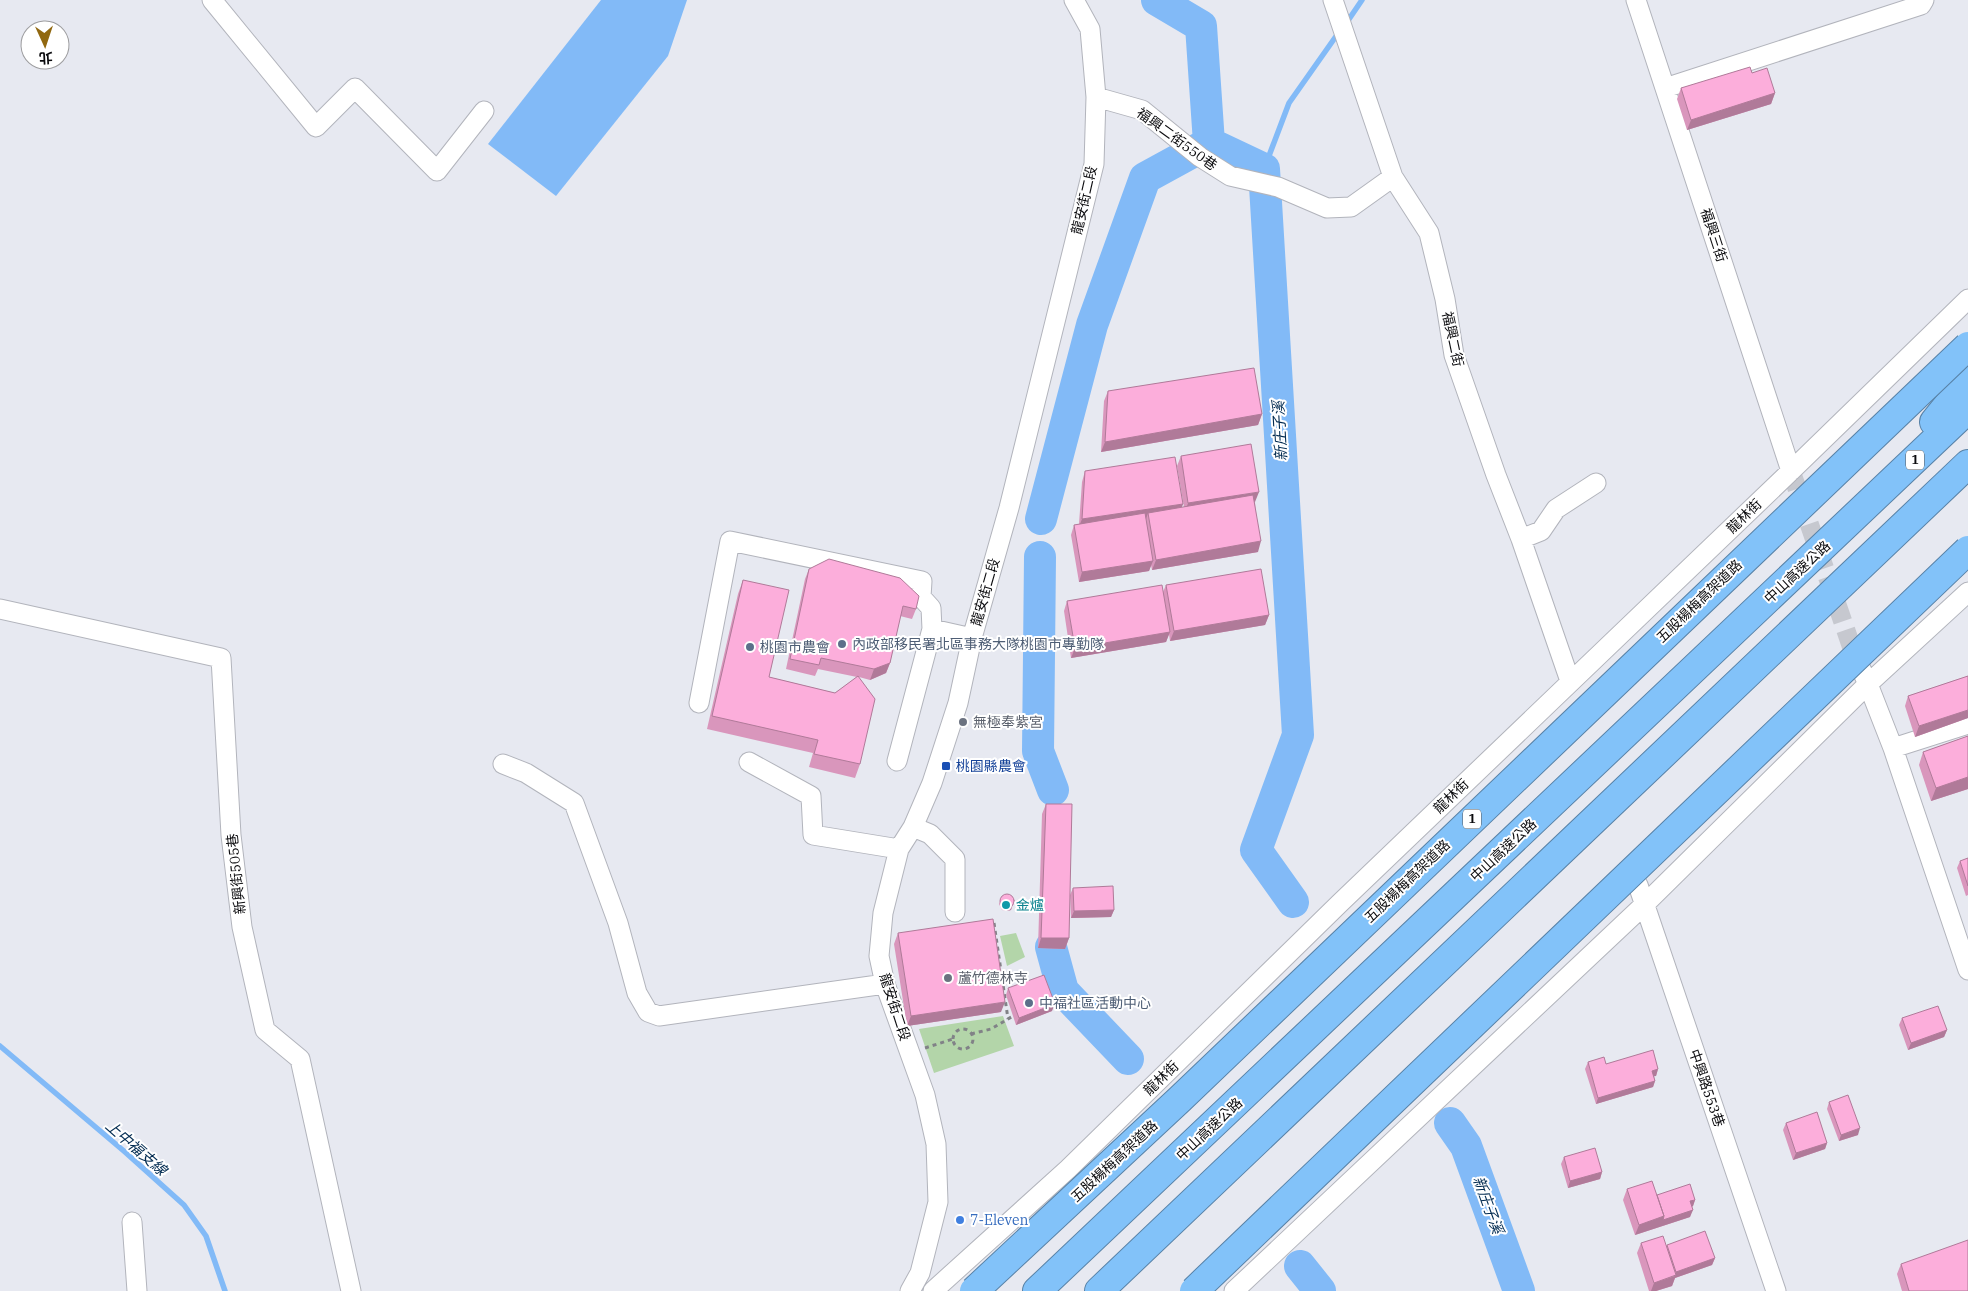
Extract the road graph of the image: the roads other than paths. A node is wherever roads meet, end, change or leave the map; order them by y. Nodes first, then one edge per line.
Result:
1 (212, 0) edge
2 (1074, 0) edge
3 (1636, 0) edge
4 (1924, 0) edge
5 (1336, 8) edge
6 (1665, 88) junction
7 (1096, 97) junction
8 (484, 111) dead end
9 (1393, 177) junction
10 (1968, 299) edge
11 (1968, 346) edge
12 (1968, 380) edge
13 (1968, 409) edge
14 (1968, 464) edge
15 (1792, 471) junction
16 (1596, 483) dead end
17 (1968, 483) edge
18 (1862, 511) junction
19 (1891, 537) junction
20 (1521, 539) junction
21 (1968, 550) edge
22 (1968, 592) edge
23 (0, 609) edge
24 (932, 629) junction
25 (972, 638) junction
26 (1854, 654) tunnel mouth
27 (1570, 681) junction
28 (1868, 684) junction
29 (699, 702) dead end
30 (1968, 724) edge
31 (1893, 748) junction
32 (897, 761) dead end
33 (749, 762) dead end
34 (503, 764) dead end
35 (913, 827) junction
36 (899, 849) junction
37 (1638, 885) dead end
38 (1645, 904) junction
39 (955, 912) dead end
40 (1968, 970) edge
41 (885, 984) junction
42 (132, 1222) dead end
43 (137, 1291) edge
44 (351, 1291) edge
45 (910, 1291) edge
46 (933, 1291) edge
47 (974, 1291) edge
48 (1037, 1291) edge
49 (1099, 1291) edge
50 (1194, 1291) edge
51 (1234, 1291) edge
52 (1776, 1291) edge

1 - 8 street
2 - 7 street, 龍安街二段
3 - 6 street, 福興三街
4 - 6 street
5 - 9 street, 福興二街
6 - 15 street, 福興三街
7 - 9 street, 福興二街550巷
7 - 25 street, 龍安街二段
9 - 20 street, 福興二街
10 - 15 street, 龍林街
11 - 47 highway, 五股楊梅高架道路 / 1, bridge
12 - 18 highway
13 - 18 highway, 中山高速公路 / 1
14 - 19 highway
15 - 27 street, 龍林街
16 - 20 street
17 - 19 highway
18 - 48 highway, 中山高速公路 / 1
19 - 49 highway
20 - 27 street, 福興二街
21 - 50 highway, bridge
22 - 28 street
23 - 44 street, 新興街505巷
24 - 25 street
24 - 29 street
24 - 32 street
25 - 35 street, 龍安街二段
26 - 28 street
27 - 46 street, 龍林街
28 - 31 street
28 - 38 street
30 - 31 street
31 - 40 street
33 - 36 street
34 - 41 street
35 - 36 street, 龍安街二段
35 - 39 street
36 - 41 street, 龍安街二段
37 - 38 street, 中興路553巷
38 - 51 street
38 - 52 street, 中興路553巷
41 - 45 street, 龍安街二段
42 - 43 street

